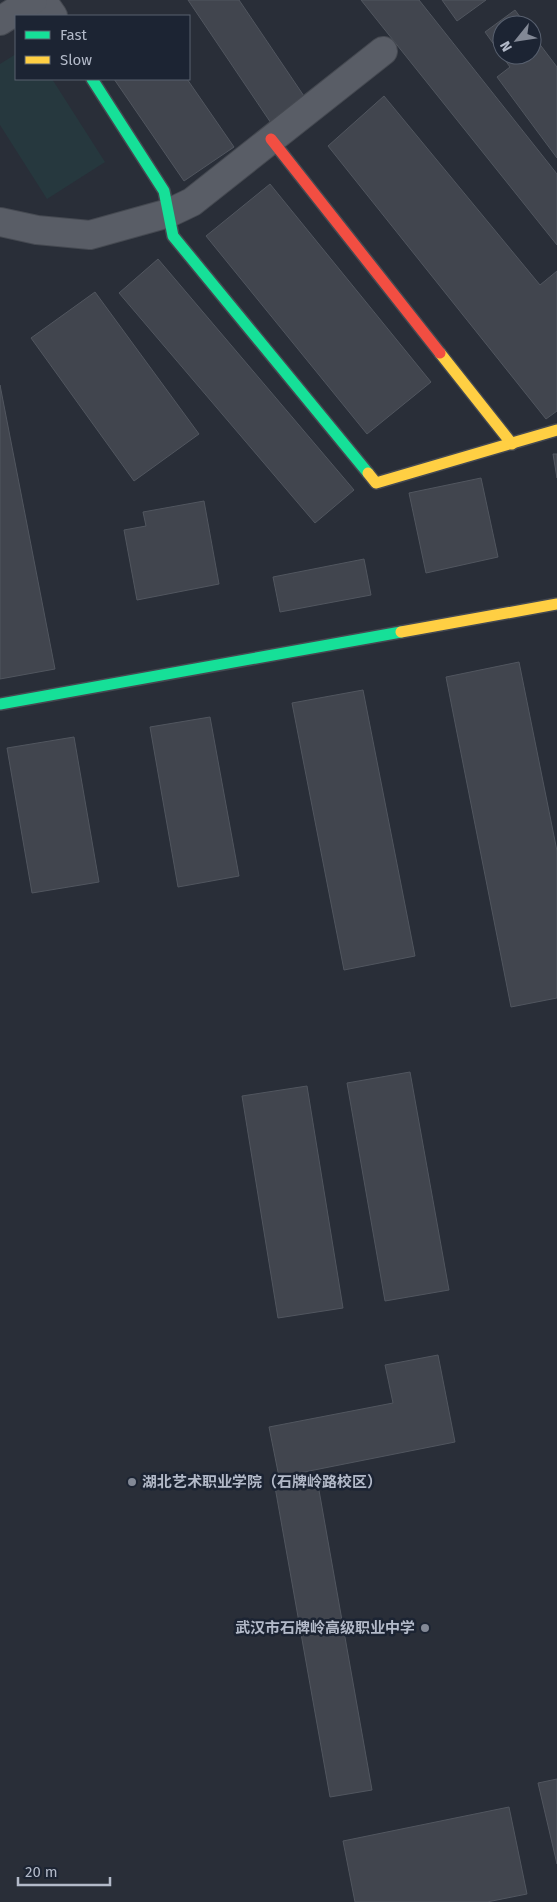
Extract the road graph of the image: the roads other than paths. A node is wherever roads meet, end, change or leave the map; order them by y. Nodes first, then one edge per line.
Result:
1 (33, 0) edge
2 (42, 0) edge
3 (52, 15) edge
4 (0, 21) edge
5 (383, 51) dead end
6 (93, 80) edge
7 (272, 139) junction
8 (169, 213) junction
9 (0, 222) edge
10 (557, 430) edge
11 (512, 444) junction
12 (557, 604) edge
13 (0, 704) edge

1 - 4 street
2 - 3 street
5 - 7 street
6 - 8 street
7 - 8 street
7 - 11 street
8 - 9 street
8 - 11 street
10 - 11 street
12 - 13 street

